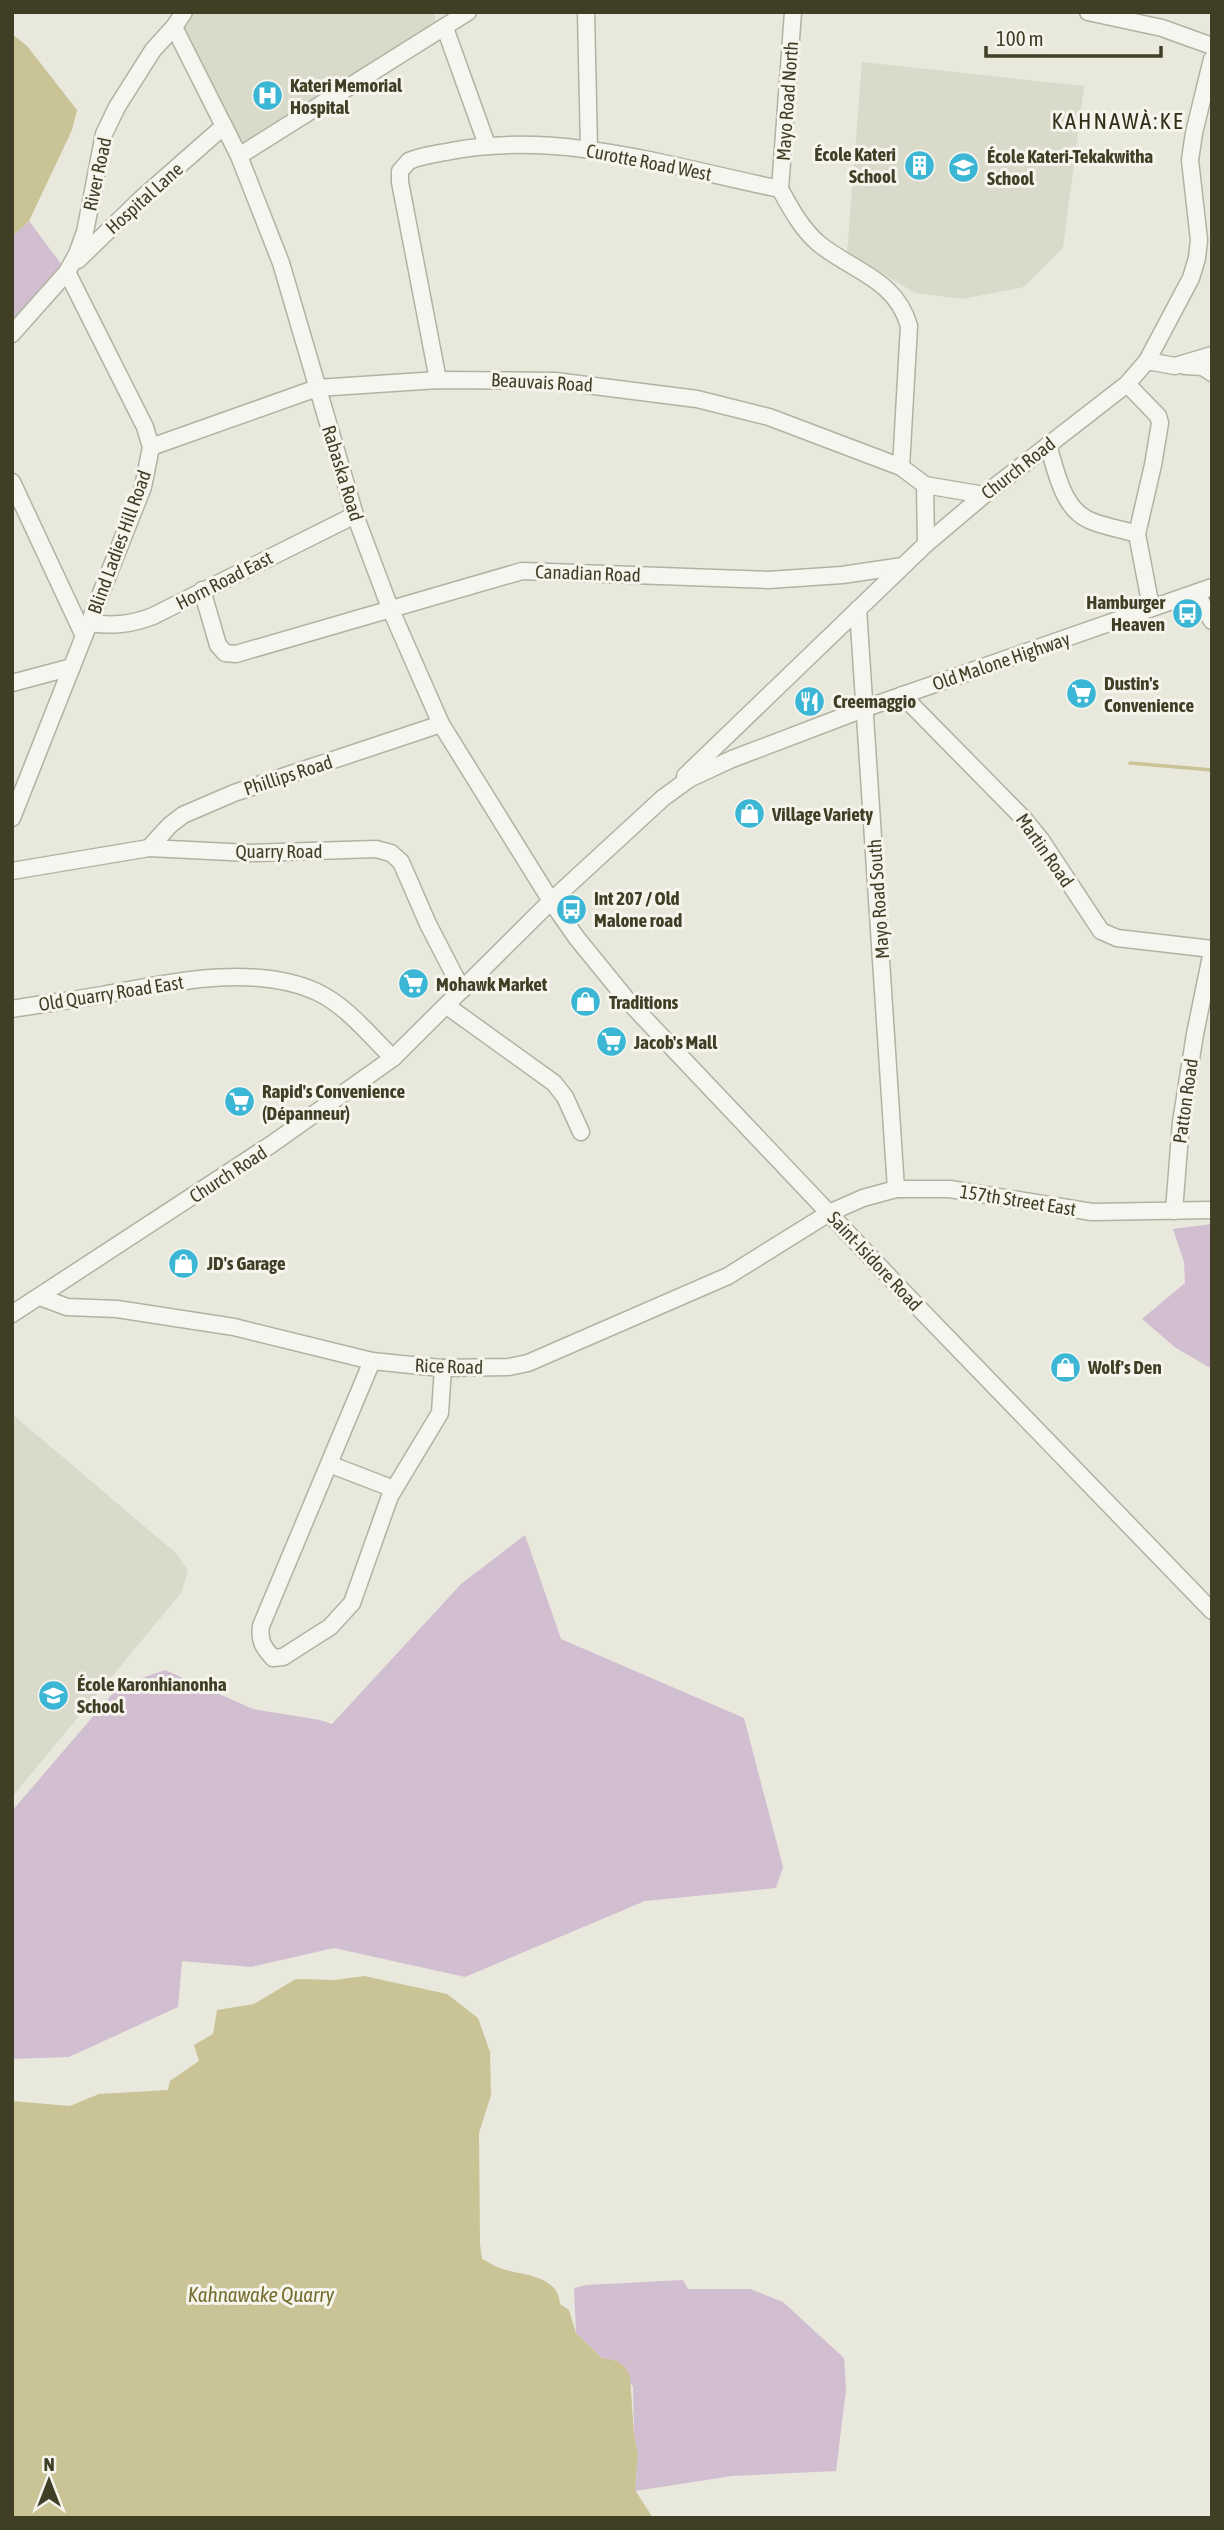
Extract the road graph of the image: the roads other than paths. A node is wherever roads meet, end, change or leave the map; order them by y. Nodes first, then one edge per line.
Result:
1 (184, 12) edge
2 (468, 12) edge
3 (586, 12) edge
4 (793, 12) edge
5 (1088, 12) edge
6 (174, 27) junction
7 (445, 27) junction
8 (1212, 46) edge
9 (1212, 59) edge
10 (224, 126) junction
11 (487, 145) junction
12 (589, 149) junction
13 (239, 156) junction
14 (780, 189) junction
15 (1205, 239) edge
16 (67, 272) junction
17 (12, 334) edge
18 (1212, 355) edge
19 (1147, 361) junction
20 (1175, 366) junction
21 (1212, 373) edge
22 (438, 380) junction
23 (1127, 384) junction
24 (317, 388) junction
25 (1048, 445) junction
26 (151, 447) junction
27 (901, 467) junction
28 (12, 482) edge
29 (925, 485) junction
30 (984, 495) junction
31 (355, 515) junction
32 (1138, 534) junction
33 (926, 544) junction
34 (903, 566) junction
35 (202, 590) junction
36 (1204, 590) edge
37 (1152, 607) junction
38 (390, 608) junction
39 (858, 609) junction
40 (1212, 621) edge
41 (86, 629) junction
42 (72, 667) junction
43 (12, 683) edge
44 (902, 695) junction
45 (866, 708) junction
46 (440, 724) junction
47 (663, 798) junction
48 (12, 817) edge
49 (149, 848) junction
50 (12, 871) edge
51 (551, 901) junction
52 (1212, 950) edge
53 (462, 990) junction
54 (447, 1006) junction
55 (12, 1009) edge
56 (393, 1058) junction
57 (581, 1132) dead end
58 (896, 1189) junction
59 (1212, 1210) edge
60 (1174, 1211) junction
61 (829, 1213) junction
62 (40, 1297) junction
63 (12, 1314) edge
64 (372, 1361) junction
65 (443, 1368) junction
66 (329, 1464) junction
67 (394, 1489) junction
68 (1212, 1611) edge

1 - 6 street, River Road
2 - 7 street
3 - 12 street
4 - 14 street, Mayo Road North
5 - 8 street
6 - 10 street, Rabaska Road
6 - 16 street, River Road
7 - 11 street
7 - 13 street
9 - 15 street, Church Road
10 - 13 street, Rabaska Road
10 - 16 street, Hospital Lane
11 - 12 street, Curotte Road West
11 - 22 street, Curotte Road West
12 - 14 street, Curotte Road West
13 - 24 street, Rabaska Road
14 - 27 street
15 - 19 street, Church Road
16 - 17 street, River Road
16 - 26 street, Blind Ladies Hill Road
18 - 20 street
19 - 20 street
19 - 23 street, Church Road
20 - 21 street
22 - 24 street, Beauvais Road
22 - 27 street, Beauvais Road
23 - 25 street, Church Road
23 - 32 street
24 - 26 street, Beauvais Road
24 - 31 street, Rabaska Road
25 - 30 street, Church Road
25 - 32 street
26 - 41 street, Blind Ladies Hill Road
27 - 29 street, Beauvais Road
28 - 41 street
29 - 30 street, Beauvais Road
29 - 33 street
30 - 33 street, Church Road
31 - 35 street, Horn Road East
31 - 38 street, Rabaska Road
32 - 37 street
33 - 34 street, Church Road
34 - 38 street, Canadian Road
34 - 39 street, Church Road
35 - 38 street, Canadian Road
35 - 41 street, Horn Road East
36 - 37 street, Old Malone Highway
36 - 40 street
37 - 44 street, Old Malone Highway
38 - 46 street, Rabaska Road
39 - 45 street, Mayo Road South
39 - 47 street, Church Road
41 - 42 street, Blind Ladies Hill Road
42 - 43 street
42 - 48 street, Blind Ladies Hill Road
44 - 45 street, Old Malone Highway
44 - 52 street, Martin Road
45 - 47 street, Old Malone Highway
45 - 58 street, Mayo Road South
46 - 49 street, Phillips Road
46 - 51 street, Rabaska Road
47 - 51 street, Old Malone Highway
49 - 50 street, Quarry Road
49 - 53 street, Quarry Road
51 - 53 street, Church Road
51 - 61 street, Saint-Isidore Road
52 - 60 street, Patton Road
53 - 54 street, Church Road
54 - 56 street, Church Road
54 - 57 street
55 - 56 street, Old Quarry Road East
56 - 62 street, Church Road
58 - 60 street, 157th Street East
58 - 61 street, 157th Street East
59 - 60 street, 157th Street East
61 - 65 street, Rice Road
61 - 68 street, Saint-Isidore Road
62 - 63 street, Church Road
62 - 64 street, Rice Road
64 - 65 street, Rice Road
64 - 66 street
65 - 67 street
66 - 67 street
66 - 67 street

